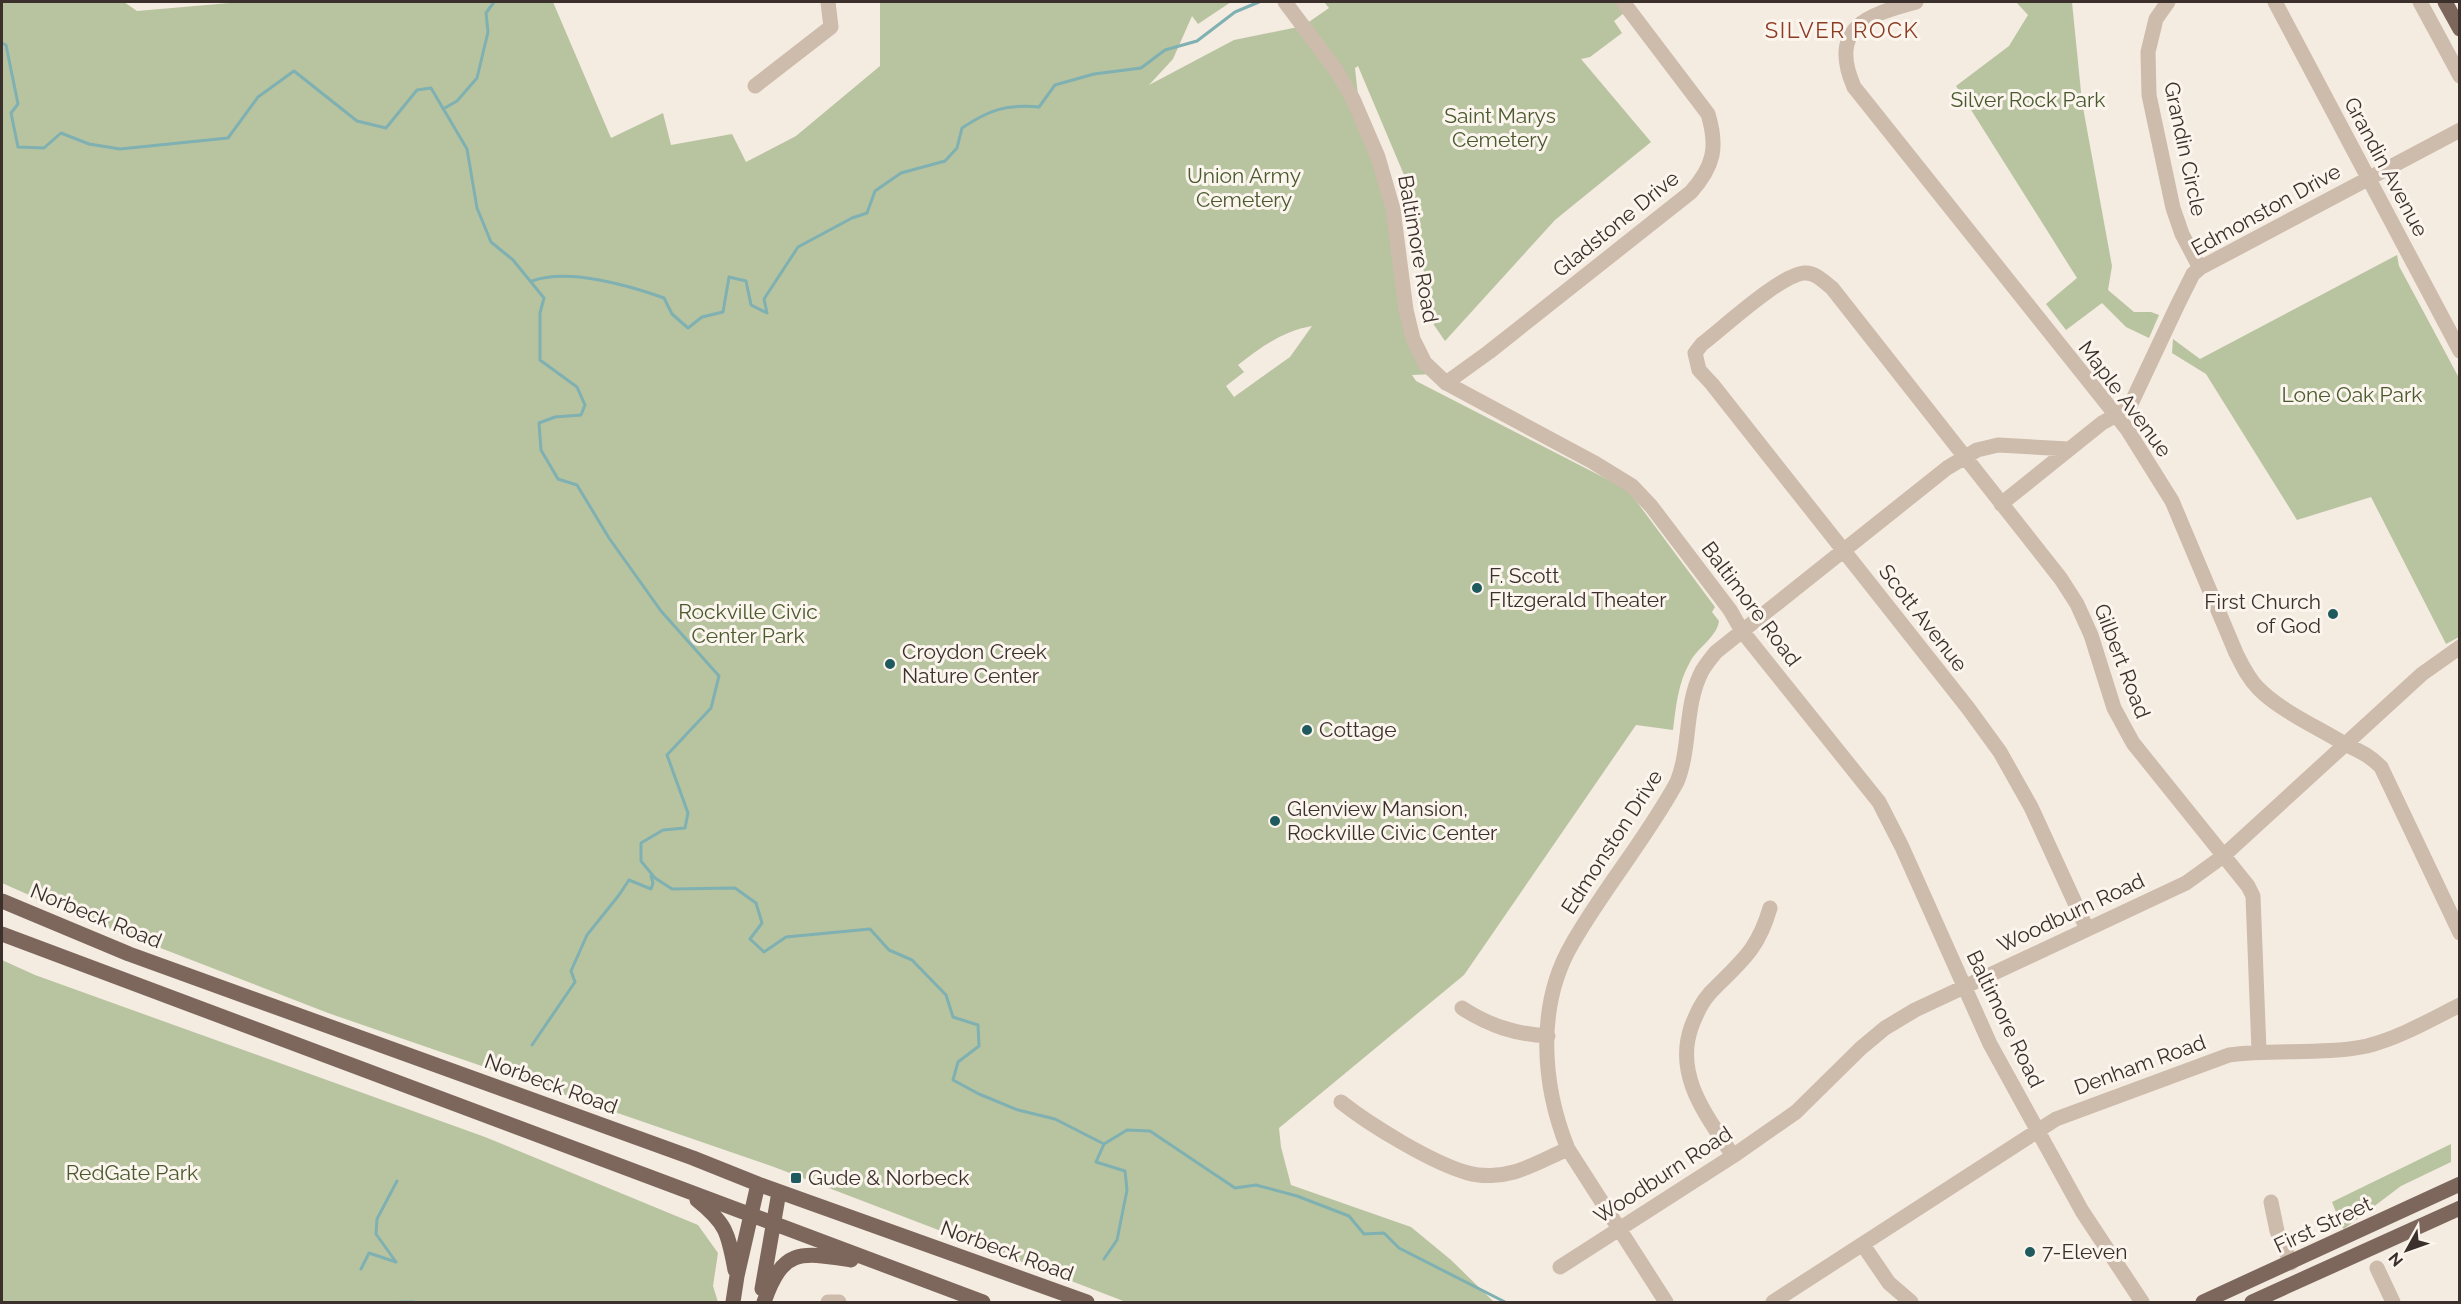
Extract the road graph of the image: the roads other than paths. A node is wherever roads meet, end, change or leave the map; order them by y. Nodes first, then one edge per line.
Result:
1 (828, 2) edge
2 (1285, 2) edge
3 (1623, 2) edge
4 (1916, 2) edge
5 (2168, 2) edge
6 (2275, 2) edge
7 (2420, 2) edge
8 (2445, 2) edge
9 (2459, 27) edge
10 (2460, 76) edge
11 (755, 86) dead end
12 (2460, 130) edge
13 (2368, 178) junction
14 (2200, 268) junction
15 (2460, 351) edge
16 (1695, 353) joint
17 (1446, 383) junction
18 (2115, 416) junction
19 (2068, 449) junction
20 (1965, 458) junction
21 (2001, 504) junction
22 (1843, 550) junction
23 (1742, 631) junction
24 (2460, 647) edge
25 (2347, 745) junction
26 (2222, 857) junction
27 (2, 901) edge
28 (1770, 908) dead end
29 (2087, 929) junction
30 (2460, 933) edge
31 (2, 934) edge
32 (1964, 986) junction
33 (2460, 1005) edge
34 (1462, 1008) dead end
35 (1548, 1036) junction
36 (2259, 1051) junction
37 (1341, 1102) dead end
38 (2038, 1132) junction
39 (1568, 1149) junction
40 (1732, 1156) junction
41 (758, 1184) junction
42 (2460, 1184) edge
43 (685, 1190) junction
44 (779, 1192) junction
45 (2271, 1202) dead end
46 (2460, 1208) edge
47 (751, 1215) junction
48 (773, 1223) junction
49 (1618, 1229) junction
50 (1863, 1245) junction
51 (2291, 1263) junction
52 (881, 1265) junction
53 (1560, 1267) dead end
54 (2377, 1268) dead end
55 (737, 1276) junction
56 (733, 1302) edge
57 (762, 1302) edge
58 (828, 1302) edge
59 (839, 1302) edge
60 (983, 1302) edge
61 (1088, 1302) edge
62 (1666, 1302) edge
63 (1773, 1302) edge
64 (1911, 1302) edge
65 (2142, 1302) edge
66 (2203, 1302) edge
67 (2252, 1302) edge
68 (2393, 1302) edge

1 - 11 street
2 - 17 street, Baltimore Road
3 - 17 street, Gladstone Drive
4 - 18 street, Maple Avenue
5 - 14 street, Grandin Circle
6 - 13 street, Grandin Avenue
7 - 10 street
8 - 9 main road
12 - 13 street, Edmonston Drive
13 - 14 street, Edmonston Drive
13 - 15 street, Grandin Avenue
14 - 18 street, Edmonston Drive
16 - 20 street, Gilbert Road
16 - 22 street, Scott Avenue
17 - 23 street, Baltimore Road
18 - 19 street, Edmonston Drive
18 - 25 street, Maple Avenue
19 - 20 street, Edmonston Drive
19 - 21 street, Edmonston Drive
20 - 21 street, Gilbert Road
20 - 22 street, Edmonston Drive
21 - 26 street, Gilbert Road
22 - 23 street, Edmonston Drive
22 - 29 street, Scott Avenue
23 - 32 street, Baltimore Road
23 - 35 street, Edmonston Drive
24 - 25 street, Woodburn Road
25 - 26 street, Woodburn Road
25 - 30 street, Maple Avenue
26 - 29 street, Woodburn Road
26 - 36 street, Gilbert Road
27 - 41 main road, Norbeck Road
28 - 40 street
29 - 32 street, Woodburn Road
31 - 43 main road
32 - 38 street, Baltimore Road
32 - 40 street, Woodburn Road
33 - 36 street, Denham Road
34 - 35 street
35 - 39 street, Edmonston Drive
36 - 38 street, Denham Road
37 - 39 street
38 - 50 street, Denham Road
38 - 65 street, Baltimore Road
39 - 49 street, Edmonston Drive
40 - 49 street, Woodburn Road
41 - 44 main road, Norbeck Road
41 - 47 main road
42 - 51 main road, First Street
43 - 47 main road
43 - 55 main road
44 - 48 main road
44 - 61 main road, Norbeck Road
45 - 51 street
46 - 67 main road, First Street
47 - 48 main road
47 - 55 main road
48 - 52 main road
48 - 57 main road
49 - 53 street, Woodburn Road
49 - 62 street, Edmonston Drive
50 - 63 street, Denham Road
50 - 64 street
51 - 66 main road, First Street
52 - 57 main road
52 - 60 main road
54 - 68 street
55 - 56 main road
58 - 59 street

